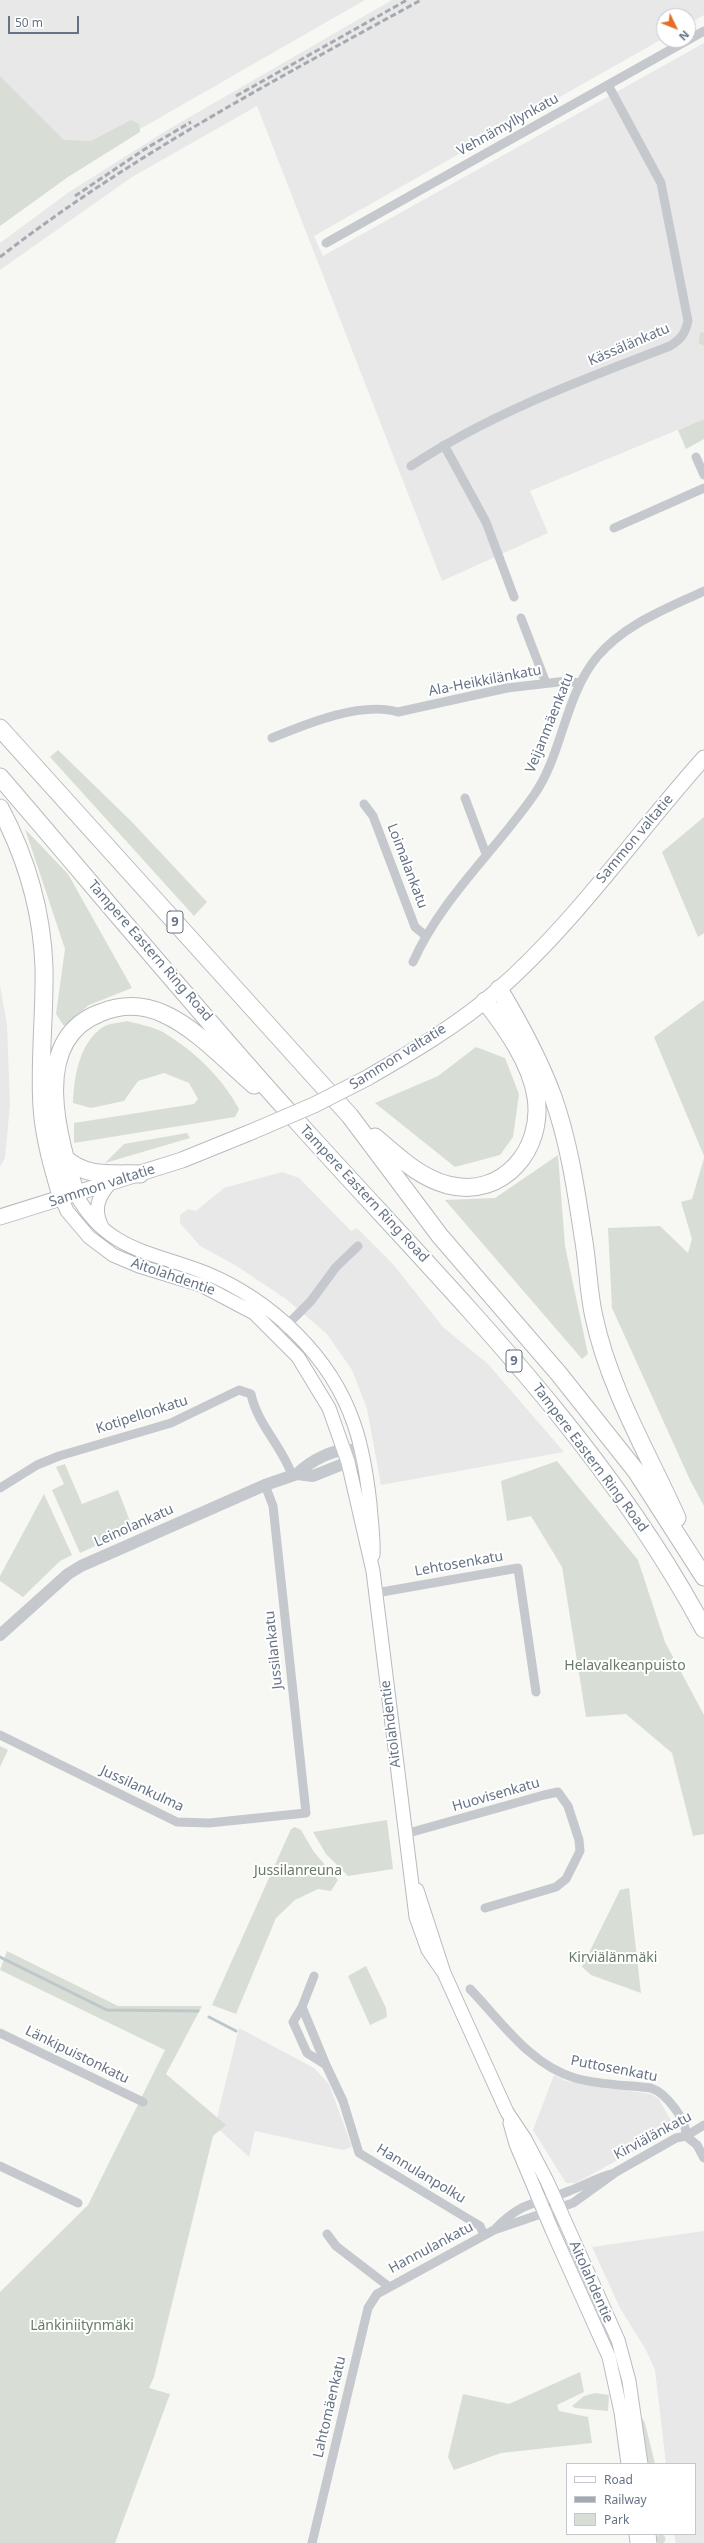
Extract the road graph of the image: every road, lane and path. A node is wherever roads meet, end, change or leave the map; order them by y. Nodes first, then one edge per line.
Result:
1 (704, 31) edge
2 (608, 85) junction
3 (326, 243) dead end
4 (444, 446) junction
5 (696, 457) dead end
6 (411, 466) dead end
7 (704, 475) edge
8 (704, 488) edge
9 (614, 528) dead end
10 (704, 591) edge
11 (514, 597) dead end
12 (521, 618) dead end
13 (546, 683) junction
14 (579, 683) junction
15 (0, 728) edge
16 (272, 738) dead end
17 (704, 758) edge
18 (0, 777) edge
19 (465, 798) dead end
20 (364, 804) dead end
21 (0, 808) edge
22 (486, 854) junction
23 (426, 936) junction
24 (413, 962) dead end
25 (499, 990) junction
26 (485, 1001) junction
27 (350, 1116) junction
28 (293, 1117) junction
29 (65, 1158) junction
30 (140, 1174) junction
31 (110, 1183) junction
32 (69, 1197) junction
33 (0, 1217) edge
34 (104, 1230) junction
35 (358, 1246) dead end
36 (287, 1325) junction
37 (277, 1335) junction
38 (344, 1449) junction
39 (361, 1451) junction
40 (348, 1462) junction
41 (294, 1474) junction
42 (265, 1485) junction
43 (0, 1488) edge
44 (373, 1571) junction
45 (702, 1574) edge
46 (376, 1593) junction
47 (704, 1629) edge
48 (0, 1635) edge
49 (536, 1692) dead end
50 (0, 1735) edge
51 (306, 1813) joint
52 (405, 1834) junction
53 (485, 1908) dead end
54 (314, 1976) dead end
55 (470, 1989) dead end
56 (302, 2007) junction
57 (0, 2033) edge
58 (326, 2065) junction
59 (143, 2102) dead end
60 (507, 2112) junction
61 (704, 2125) edge
62 (686, 2136) junction
63 (704, 2158) edge
64 (0, 2166) edge
65 (616, 2172) junction
66 (540, 2200) junction
67 (556, 2202) junction
68 (78, 2203) dead end
69 (546, 2214) junction
70 (494, 2230) junction
71 (327, 2234) dead end
72 (484, 2235) junction
73 (388, 2286) junction
74 (628, 2463) edge
75 (641, 2463) edge
76 (312, 2543) edge

1 - 2 street, Vehnämyllynkatu
2 - 3 street, Vehnämyllynkatu
2 - 4 street, Kässälänkatu
4 - 6 street, Kässälänkatu
4 - 11 street
5 - 7 street
8 - 9 street
10 - 14 street, Veijanmäenkatu
12 - 13 street
13 - 14 street, Ala-Heikkilänkatu
13 - 16 street, Ala-Heikkilänkatu
14 - 22 street, Veijanmäenkatu
15 - 27 highway, Tampere Eastern Ring Road / 9
17 - 25 main road, Sammon valtatie
18 - 28 highway, Tampere Eastern Ring Road / 9
19 - 22 street
20 - 23 street, Loimalankatu
21 - 32 highway
22 - 23 street, Veijanmäenkatu
23 - 24 street, Veijanmäenkatu
25 - 26 main road, Sammon valtatie
25 - 45 highway
26 - 27 highway
26 - 30 main road, Sammon valtatie, bridge
27 - 45 highway, Tampere Eastern Ring Road / 9
28 - 29 highway
28 - 47 highway, Tampere Eastern Ring Road / 9
29 - 30 highway
29 - 32 highway
30 - 31 main road, Sammon valtatie
31 - 32 main road, Sammon valtatie
31 - 34 main road
32 - 33 main road, Sammon valtatie
32 - 34 main road, Aitolahdentie
32 - 37 main road, Aitolahdentie
34 - 36 main road, Aitolahdentie
35 - 36 street
36 - 37 street
36 - 39 main road, Aitolahdentie
37 - 38 main road, Aitolahdentie
38 - 39 street, Leinolankatu
38 - 40 main road, Aitolahdentie
38 - 41 street, Leinolankatu
39 - 40 street, Leinolankatu
39 - 44 main road, Aitolahdentie
40 - 41 street, Leinolankatu
40 - 44 main road, Aitolahdentie
41 - 42 street, Leinolankatu
41 - 43 street, Kotipellonkatu
42 - 48 street, Leinolankatu
42 - 51 street, Jussilankatu
44 - 46 main road, Aitolahdentie
46 - 49 street, Lehtosenkatu
46 - 52 main road, Aitolahdentie
50 - 51 street, Jussilankulma
52 - 53 street, Huovisenkatu
52 - 60 main road, Aitolahdentie
54 - 56 street
55 - 62 street, Puttosenkatu
56 - 58 street, Hannulanpolku
56 - 58 street
57 - 59 street, Länkipuistonkatu
58 - 72 street, Hannulanpolku
60 - 66 main road, Aitolahdentie
60 - 67 main road, Aitolahdentie
61 - 62 street, Kirviälänkatu
62 - 63 street
62 - 65 street, Kirviälänkatu
64 - 68 street
65 - 67 street, Kirviälänkatu
65 - 67 street, Kirviälänkatu
66 - 67 street, Hannulankatu
66 - 69 main road, Aitolahdentie
66 - 70 street, Hannulankatu
67 - 69 street, Hannulankatu
67 - 75 main road, Aitolahdentie
69 - 70 street, Hannulankatu
69 - 74 main road, Aitolahdentie
70 - 72 street, Hannulankatu
71 - 73 street, Hannulankatu
72 - 73 street, Hannulankatu
73 - 76 street, Lahtomäenkatu

